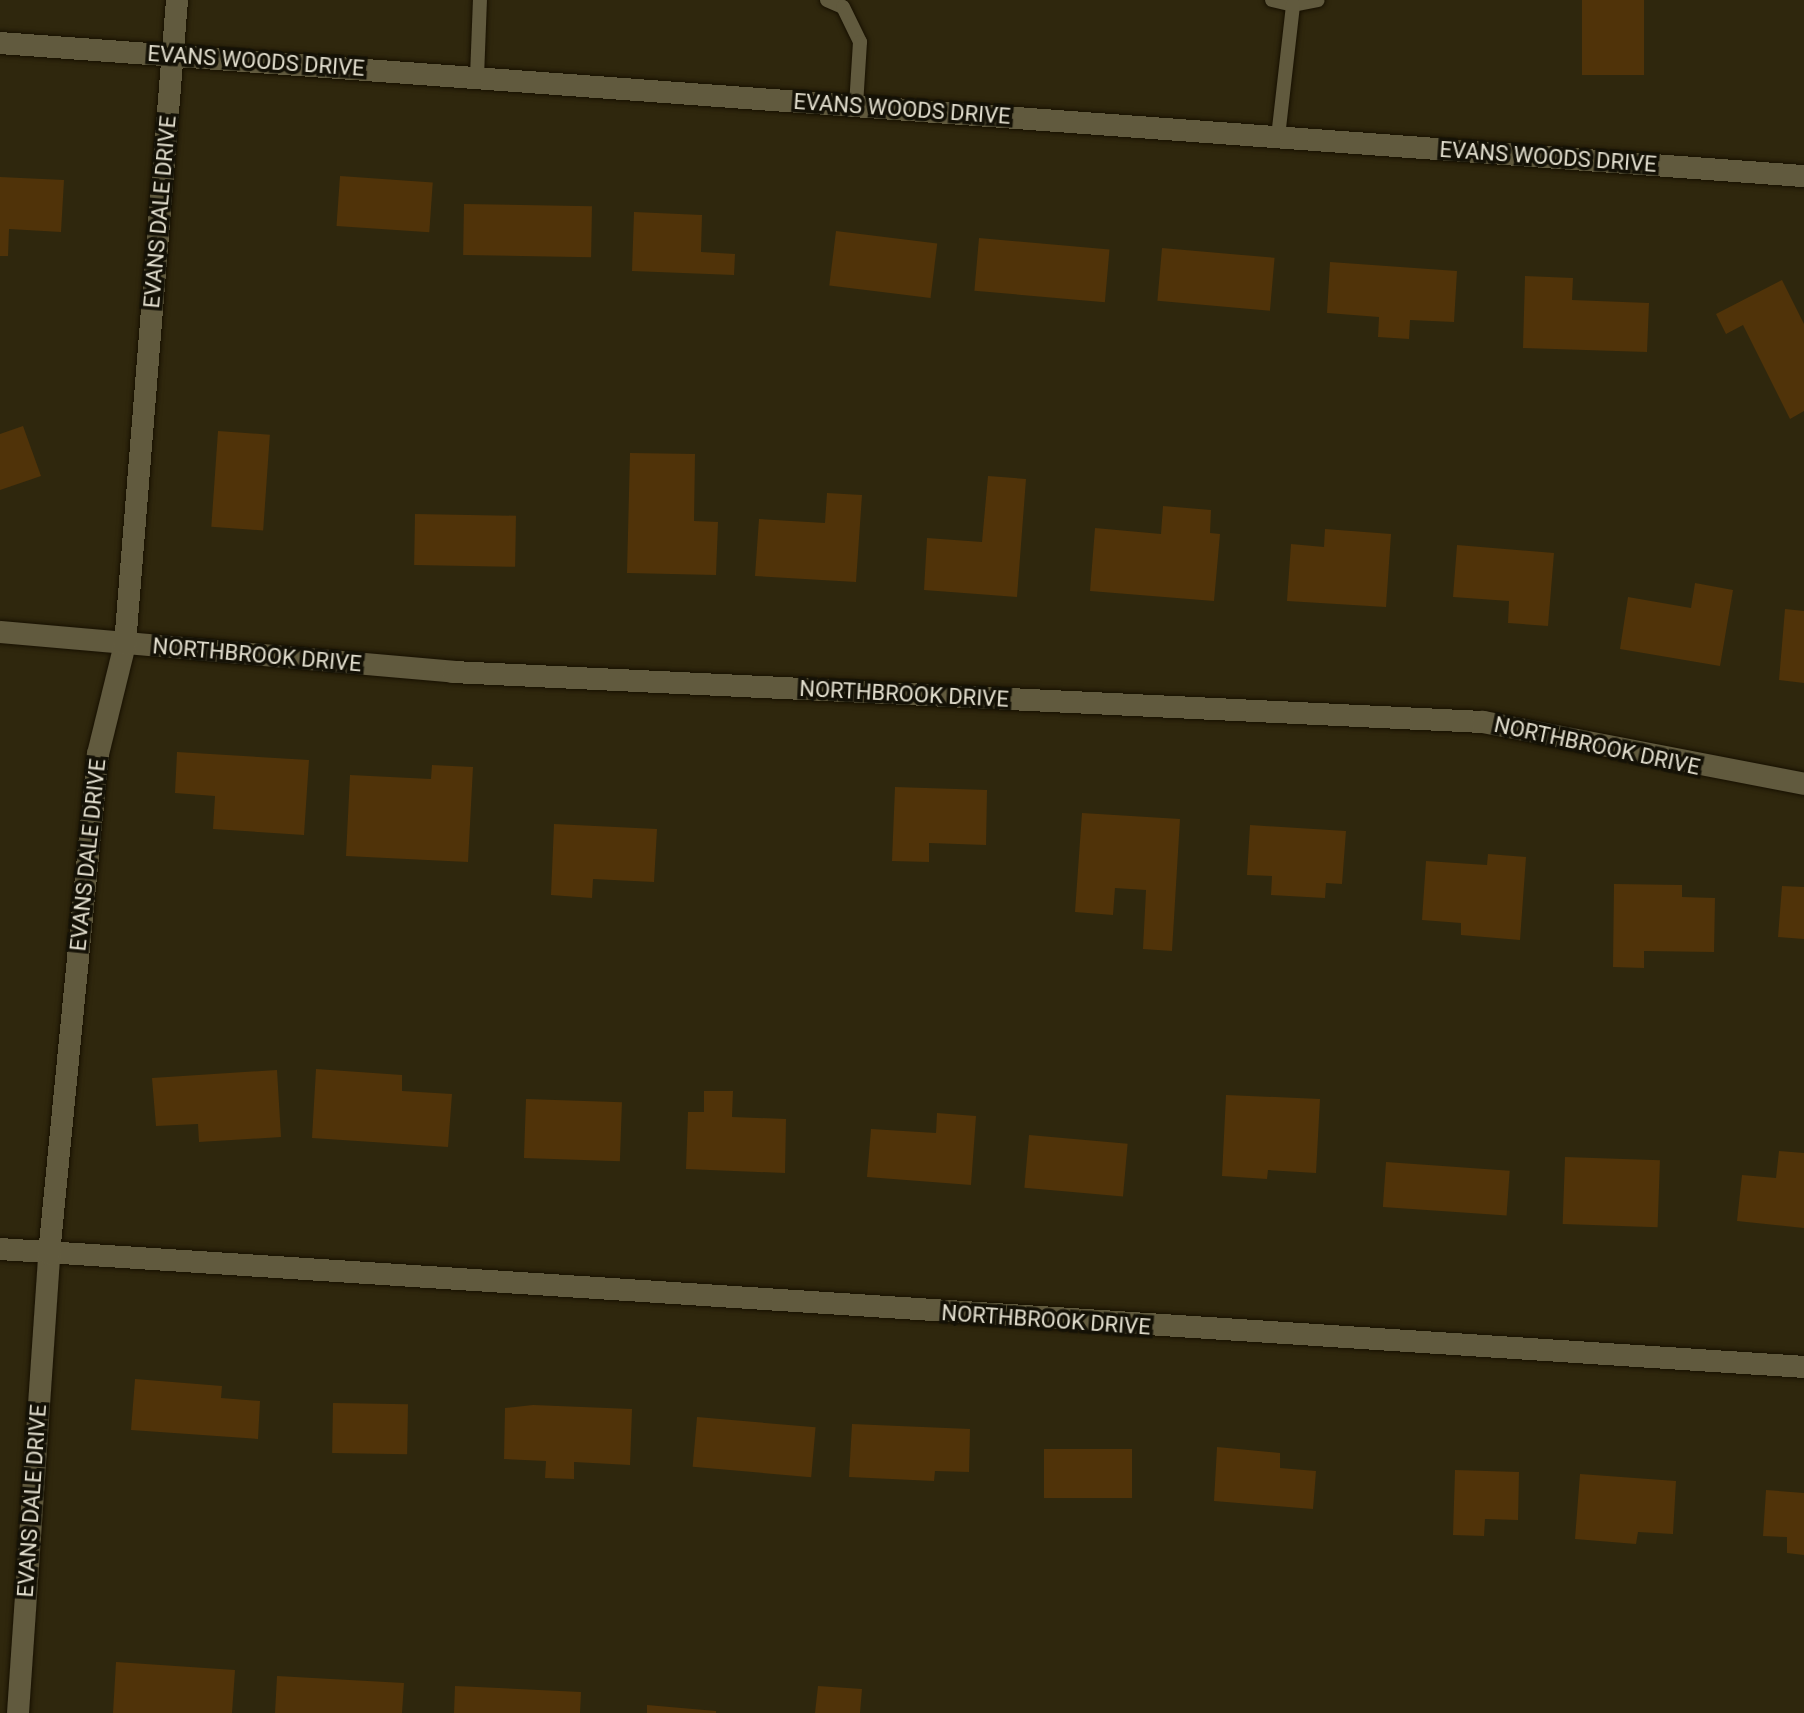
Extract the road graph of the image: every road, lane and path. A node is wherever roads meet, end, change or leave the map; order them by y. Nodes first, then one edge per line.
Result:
1 (177, 0) edge
2 (480, 0) edge
3 (827, 0) edge
4 (1272, 0) edge
5 (1318, 0) edge
6 (1293, 5) junction
7 (0, 43) edge
8 (173, 55) junction
9 (477, 77) junction
10 (856, 105) junction
11 (1278, 137) junction
12 (1804, 176) edge
13 (0, 632) edge
14 (125, 644) junction
15 (1804, 784) edge
16 (0, 1249) edge
17 (49, 1254) junction
18 (1804, 1367) edge
19 (18, 1713) edge

1 - 8 street, EVANS DALE DRIVE
2 - 9 lane
3 - 10 lane
4 - 6 lane
5 - 6 lane
6 - 11 lane
7 - 8 street, EVANS WOODS DRIVE
8 - 9 street, EVANS WOODS DRIVE
8 - 14 street, EVANS DALE DRIVE
9 - 10 street, EVANS WOODS DRIVE
10 - 11 street, EVANS WOODS DRIVE
11 - 12 street, EVANS WOODS DRIVE
13 - 14 street, NORTHBROOK DRIVE
14 - 15 street, NORTHBROOK DRIVE
14 - 17 street, EVANS DALE DRIVE
16 - 17 street, NORTHBROOK DRIVE
17 - 18 street, NORTHBROOK DRIVE
17 - 19 street, EVANS DALE DRIVE

